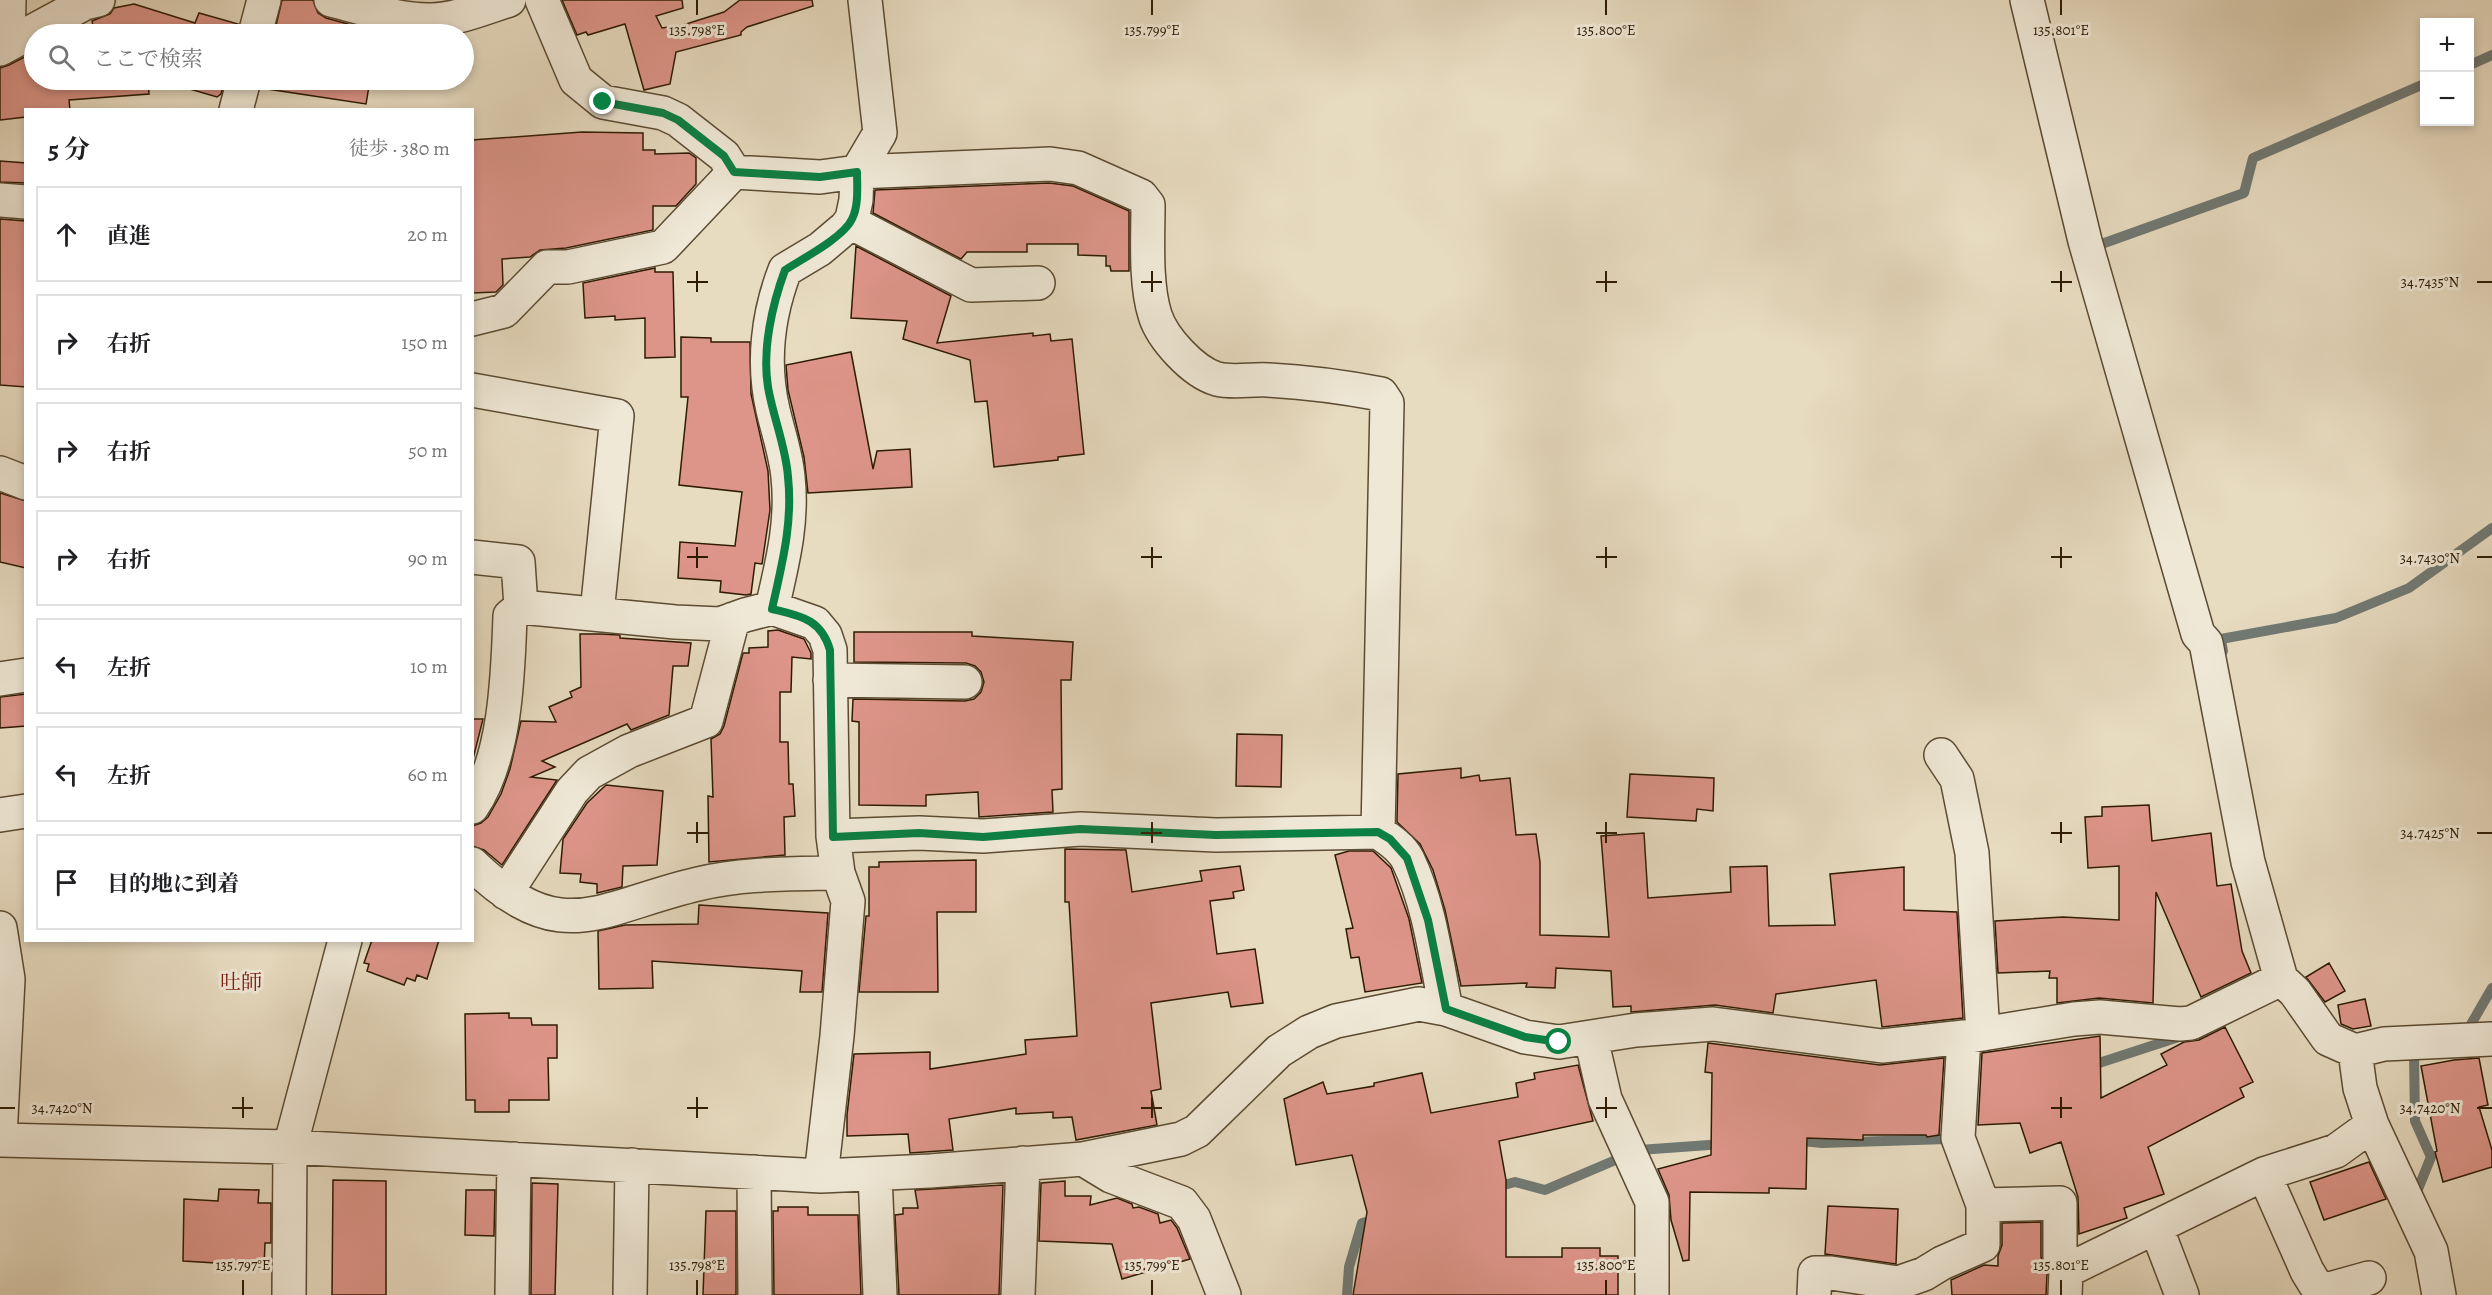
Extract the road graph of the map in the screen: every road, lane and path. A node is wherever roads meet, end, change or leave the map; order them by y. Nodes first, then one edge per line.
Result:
1 (9, 0) edge
2 (98, 0) edge
3 (264, 0) edge
4 (331, 0) edge
5 (509, 0) edge
6 (542, 0) edge
7 (865, 0) edge
8 (2027, 0) edge
9 (45, 24) edge
10 (258, 24) edge
11 (24, 35) edge
12 (4, 46) edge
13 (241, 90) edge
14 (237, 108) edge
15 (734, 172) junction
16 (857, 172) junction
17 (0, 200) edge
18 (24, 202) edge
19 (850, 222) junction
20 (1038, 283) dead end
21 (474, 318) edge
22 (474, 390) edge
23 (0, 473) edge
24 (24, 482) edge
25 (474, 557) edge
26 (521, 607) junction
27 (772, 609) junction
28 (597, 613) junction
29 (733, 619) junction
30 (24, 675) edge
31 (0, 679) edge
32 (830, 680) junction
33 (965, 682) dead end
34 (1941, 755) dead end
35 (474, 804) edge
36 (24, 811) edge
37 (0, 815) edge
38 (1378, 832) junction
39 (833, 837) junction
40 (474, 866) edge
41 (838, 873) junction
42 (506, 893) junction
43 (0, 928) edge
44 (344, 942) edge
45 (2281, 979) junction
46 (1446, 1009) junction
47 (1974, 1035) junction
48 (1591, 1038) junction
49 (2492, 1039) edge
50 (2355, 1051) junction
51 (2372, 1125) junction
52 (0, 1139) edge
53 (290, 1147) junction
54 (514, 1159) junction
55 (1083, 1159) junction
56 (1023, 1163) junction
57 (632, 1165) junction
58 (754, 1172) junction
59 (876, 1174) junction
60 (2264, 1174) junction
61 (821, 1176) junction
62 (1983, 1205) junction
63 (2156, 1227) junction
64 (2369, 1278) dead end
65 (2065, 1283) edge
66 (289, 1295) edge
67 (512, 1295) edge
68 (630, 1295) edge
69 (755, 1295) edge
70 (879, 1295) edge
71 (1018, 1295) edge
72 (1224, 1295) edge
73 (1652, 1295) edge
74 (1814, 1295) edge
75 (2182, 1295) edge
76 (2439, 1295) edge

1 - 12 street
2 - 9 street
3 - 10 street
4 - 5 street
6 - 15 street
7 - 16 street
8 - 45 street
11 - 12 street
13 - 14 street
15 - 16 street
15 - 21 street
16 - 19 street
16 - 38 street
17 - 18 street
19 - 20 street
19 - 27 street
22 - 28 street
23 - 24 street
25 - 26 street
26 - 28 street
26 - 35 street
27 - 29 street
27 - 32 street
28 - 29 street
29 - 42 street
30 - 31 street
32 - 33 street
32 - 39 street
34 - 47 street
36 - 37 street
38 - 39 street
38 - 46 street
39 - 41 street
40 - 42 street
41 - 42 street
41 - 61 street
43 - 52 street
44 - 53 street
45 - 47 street
45 - 50 street
46 - 48 street
46 - 55 street
47 - 48 street
47 - 62 street
48 - 73 street
49 - 50 street
50 - 51 street
51 - 60 street
51 - 76 street
52 - 53 street
53 - 54 street
53 - 66 street
54 - 57 street
54 - 67 street
55 - 56 street
55 - 72 street
56 - 59 street
56 - 71 street
57 - 58 street
57 - 68 street
58 - 61 street
58 - 69 street
59 - 61 street
59 - 70 street
60 - 63 street
60 - 64 street
62 - 65 street
62 - 74 street
63 - 65 street
63 - 75 street

